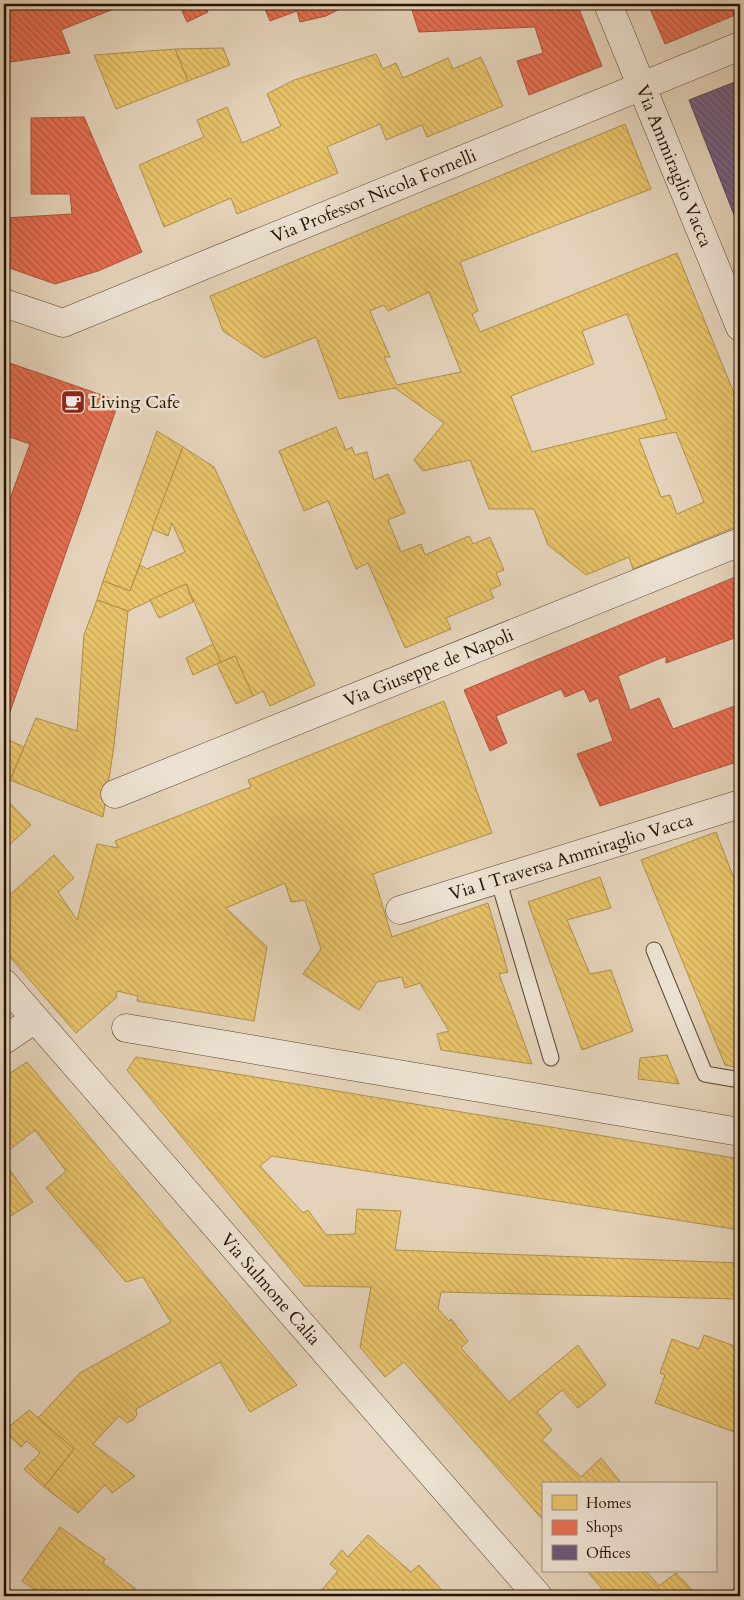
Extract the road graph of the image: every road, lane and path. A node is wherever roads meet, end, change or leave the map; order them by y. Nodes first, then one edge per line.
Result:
1 (608, 4) edge
2 (740, 46) edge
3 (642, 87) junction
4 (4, 303) edge
5 (739, 319) edge
6 (740, 542) edge
7 (115, 794) dead end
8 (740, 804) edge
9 (498, 879) junction
10 (400, 910) dead end
11 (654, 950) dead end
12 (4, 984) edge
13 (35, 1019) junction
14 (126, 1028) dead end
15 (4, 1040) edge
16 (551, 1058) dead end
17 (740, 1080) edge
18 (740, 1132) edge
19 (538, 1596) edge

1 - 3 street, Via Ammiraglio Vacca
2 - 3 street, Via Professor Nicola Fornelli
3 - 4 street, Via Professor Nicola Fornelli
3 - 5 street, Via Ammiraglio Vacca
6 - 7 street, Via Giuseppe de Napoli
8 - 9 street, Via I Traversa Ammiraglio Vacca
9 - 10 street, Via I Traversa Ammiraglio Vacca
9 - 16 lane
11 - 17 lane
12 - 13 street, Via Sulmone Calia
13 - 15 street
13 - 19 street, Via Sulmone Calia
14 - 18 street

